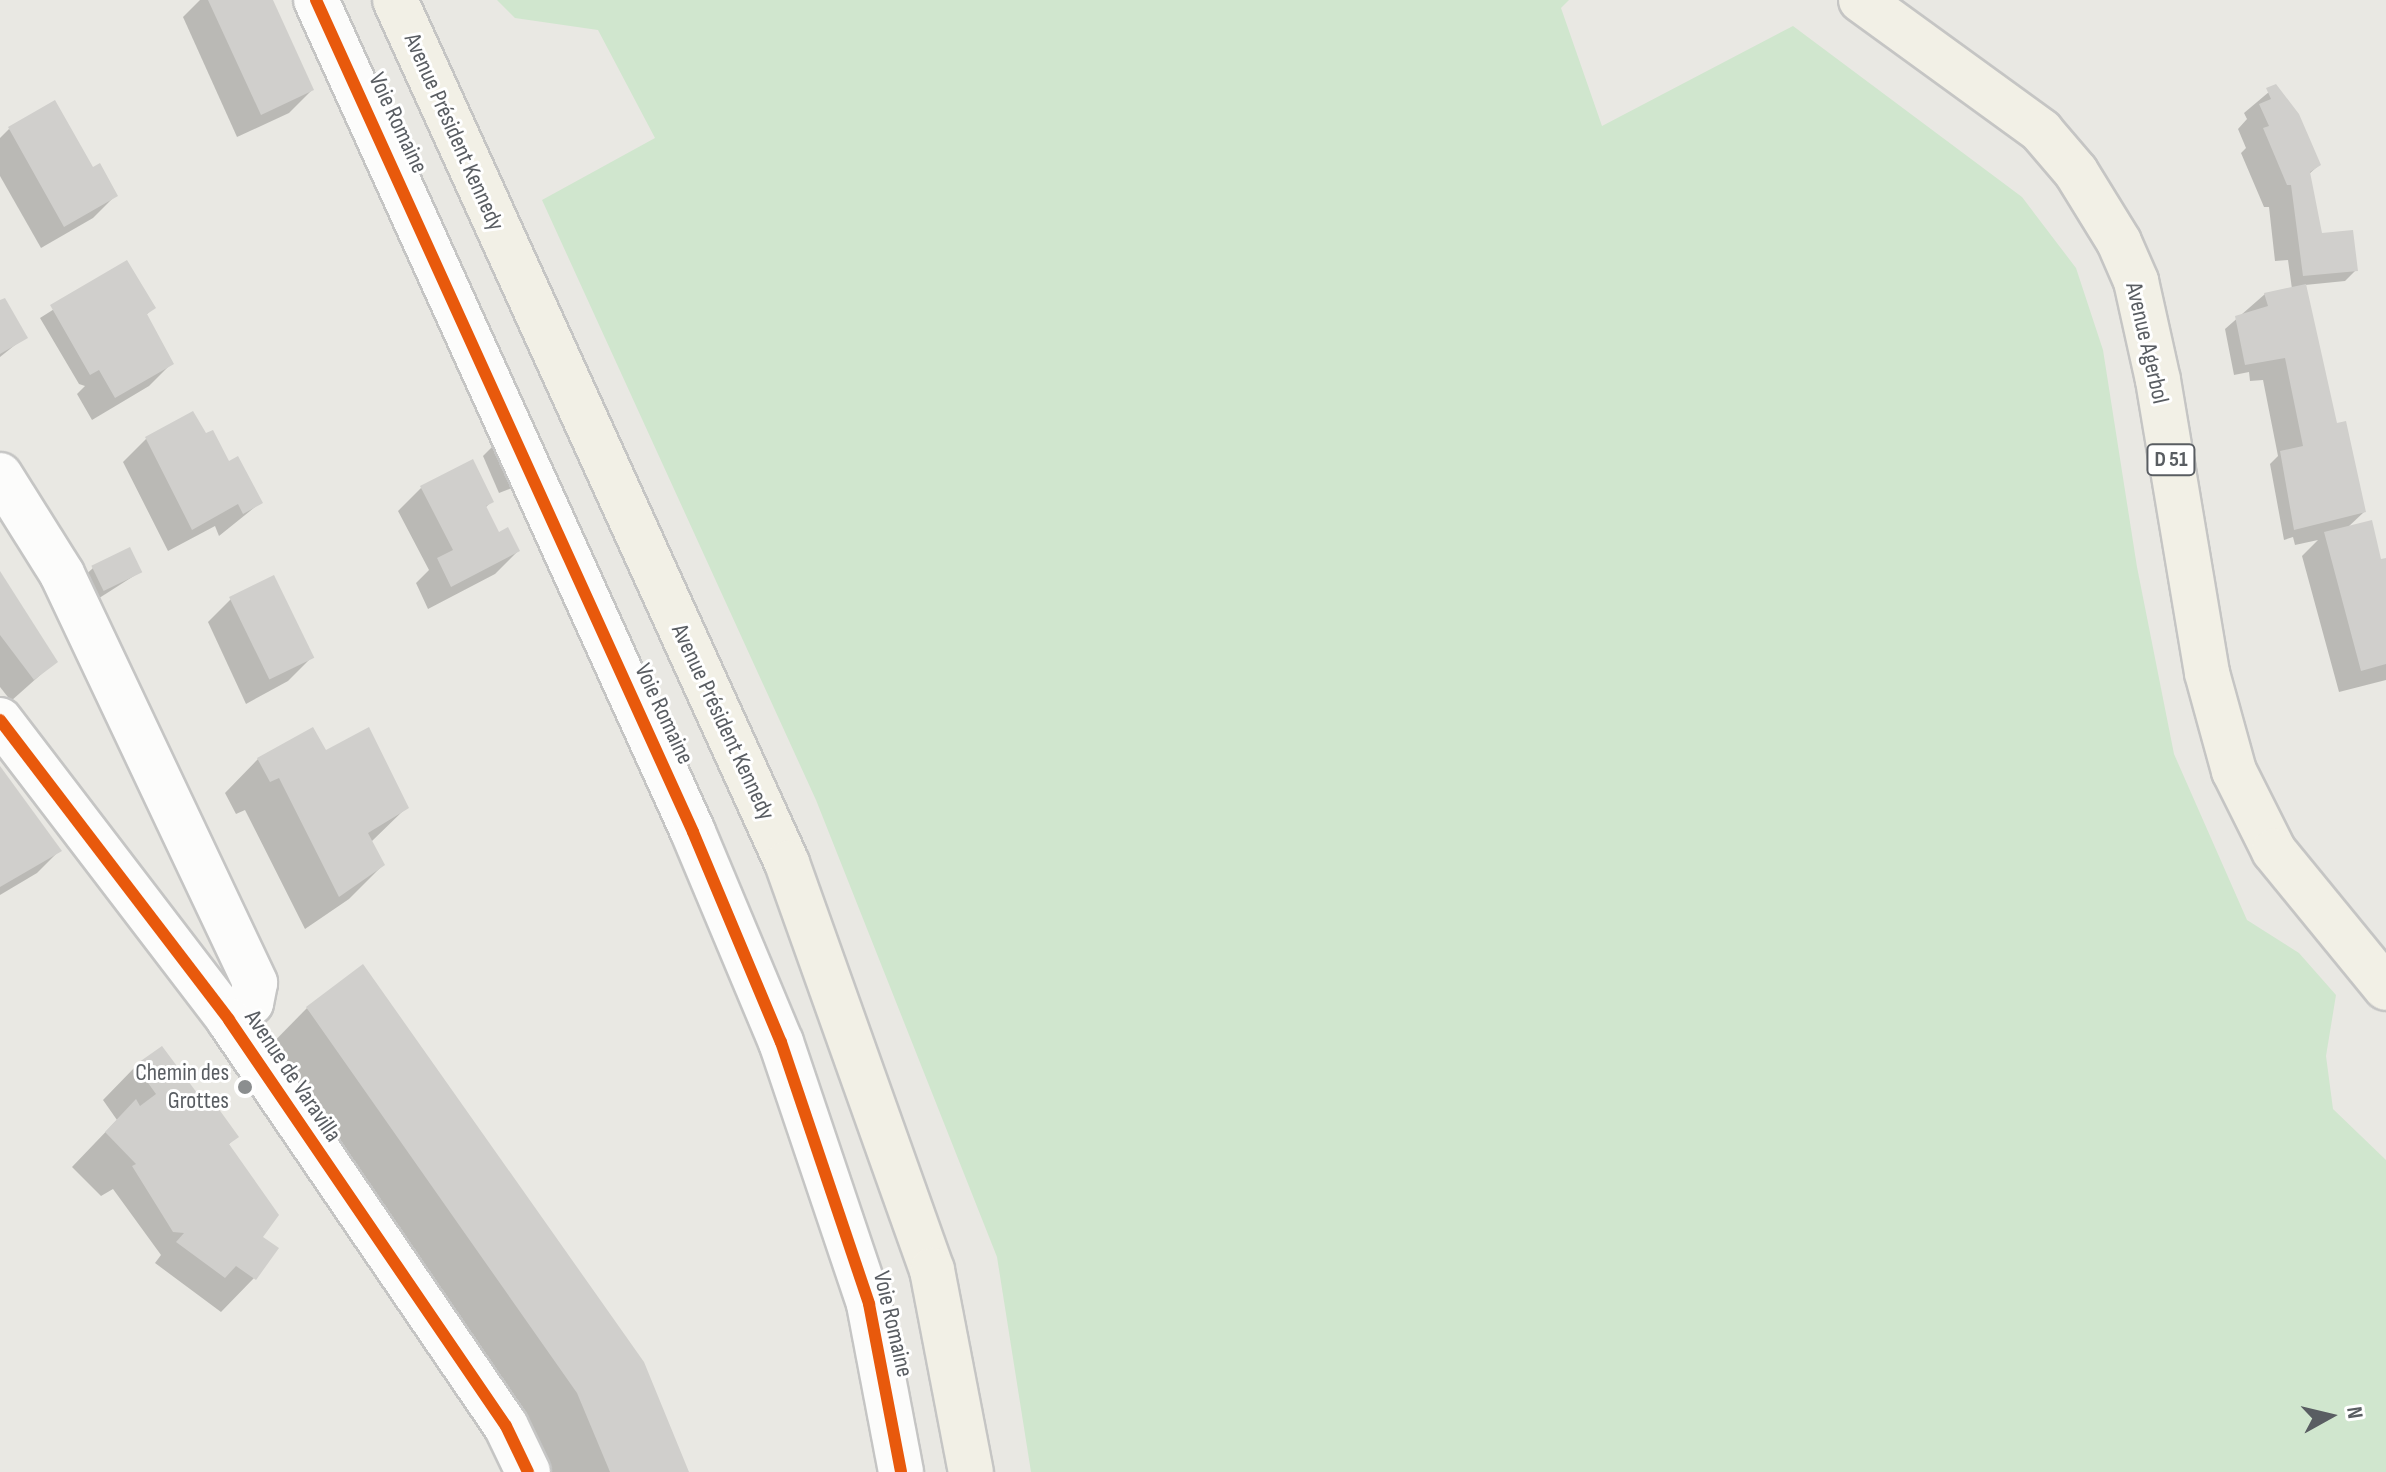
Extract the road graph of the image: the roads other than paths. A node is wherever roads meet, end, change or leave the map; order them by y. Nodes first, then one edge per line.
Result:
1 (316, 0) edge
2 (395, 0) edge
3 (1861, 0) edge
4 (0, 475) edge
5 (0, 720) edge
6 (2386, 988) edge
7 (229, 1020) junction
8 (528, 1472) edge
9 (901, 1472) edge
10 (971, 1472) edge

1 - 9 street, Voie Romaine
2 - 10 main road, Avenue Président Kennedy
3 - 6 main road, Avenue Agerbol / D 51
4 - 7 street
5 - 7 street, Avenue de Varavilla
7 - 8 street, Avenue de Varavilla

